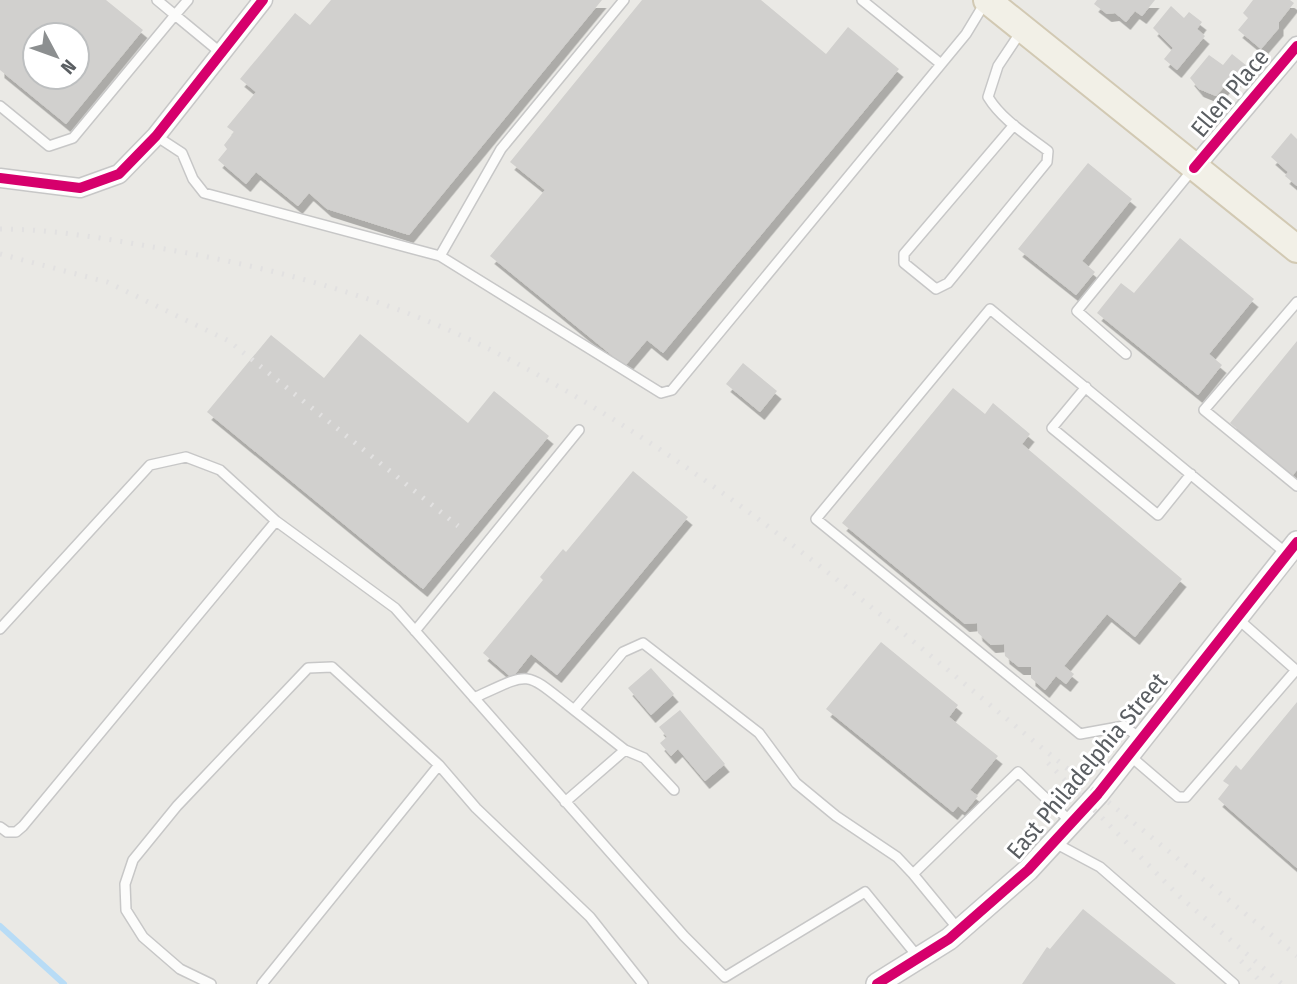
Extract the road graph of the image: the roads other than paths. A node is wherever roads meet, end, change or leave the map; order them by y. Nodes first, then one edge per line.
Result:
1 (158, 0) edge
2 (188, 0) edge
3 (263, 0) edge
4 (624, 0) edge
5 (987, 0) edge
6 (865, 1) edge
7 (175, 15) junction
8 (1023, 29) junction
9 (1297, 46) edge
10 (221, 53) junction
11 (941, 64) junction
12 (0, 106) edge
13 (1014, 125) junction
14 (156, 136) junction
15 (1194, 168) junction
16 (0, 178) edge
17 (1297, 249) edge
18 (440, 256) junction
19 (1297, 302) edge
20 (1126, 354) dead end
21 (1086, 387) junction
22 (579, 430) dead end
23 (1191, 474) junction
24 (1297, 486) edge
25 (276, 521) junction
26 (1292, 548) edge
27 (1237, 618) junction
28 (0, 629) edge
29 (415, 631) junction
30 (1296, 671) edge
31 (474, 698) junction
32 (575, 710) junction
33 (1135, 747) junction
34 (625, 750) junction
35 (439, 765) junction
36 (674, 790) dead end
37 (565, 802) junction
38 (1072, 822) junction
39 (0, 827) edge
40 (1054, 842) junction
41 (913, 874) junction
42 (959, 930) junction
43 (919, 958) junction
44 (728, 981) edge
45 (211, 984) edge
46 (262, 984) edge
47 (643, 984) edge
48 (877, 984) edge
49 (1234, 984) edge

1 - 7 lane
2 - 7 lane
3 - 10 street
4 - 18 lane
5 - 8 main road
5 - 11 lane
6 - 11 lane
7 - 10 lane
7 - 12 lane
8 - 13 lane
8 - 15 main road
9 - 15 street, Ellen Place
10 - 14 street
11 - 18 lane
13 - 13 lane
14 - 16 street
14 - 18 lane
15 - 17 main road
15 - 20 lane
19 - 24 lane
21 - 23 lane
21 - 23 lane
21 - 33 lane
22 - 29 lane
23 - 26 lane
25 - 28 lane
25 - 29 lane
25 - 39 lane
26 - 27 street, East Philadelphia Street
27 - 30 lane
27 - 33 street, East Philadelphia Street
29 - 31 lane
30 - 33 lane
31 - 32 lane
31 - 37 lane
32 - 34 lane
32 - 41 lane
33 - 38 street, East Philadelphia Street
34 - 36 lane
34 - 37 lane
35 - 45 lane
35 - 46 lane
35 - 47 lane
37 - 44 lane
38 - 40 street, East Philadelphia Street
38 - 41 lane
40 - 42 street, East Philadelphia Street
40 - 49 lane
41 - 42 lane
42 - 43 street, East Philadelphia Street
43 - 44 lane
43 - 48 street, East Philadelphia Street

